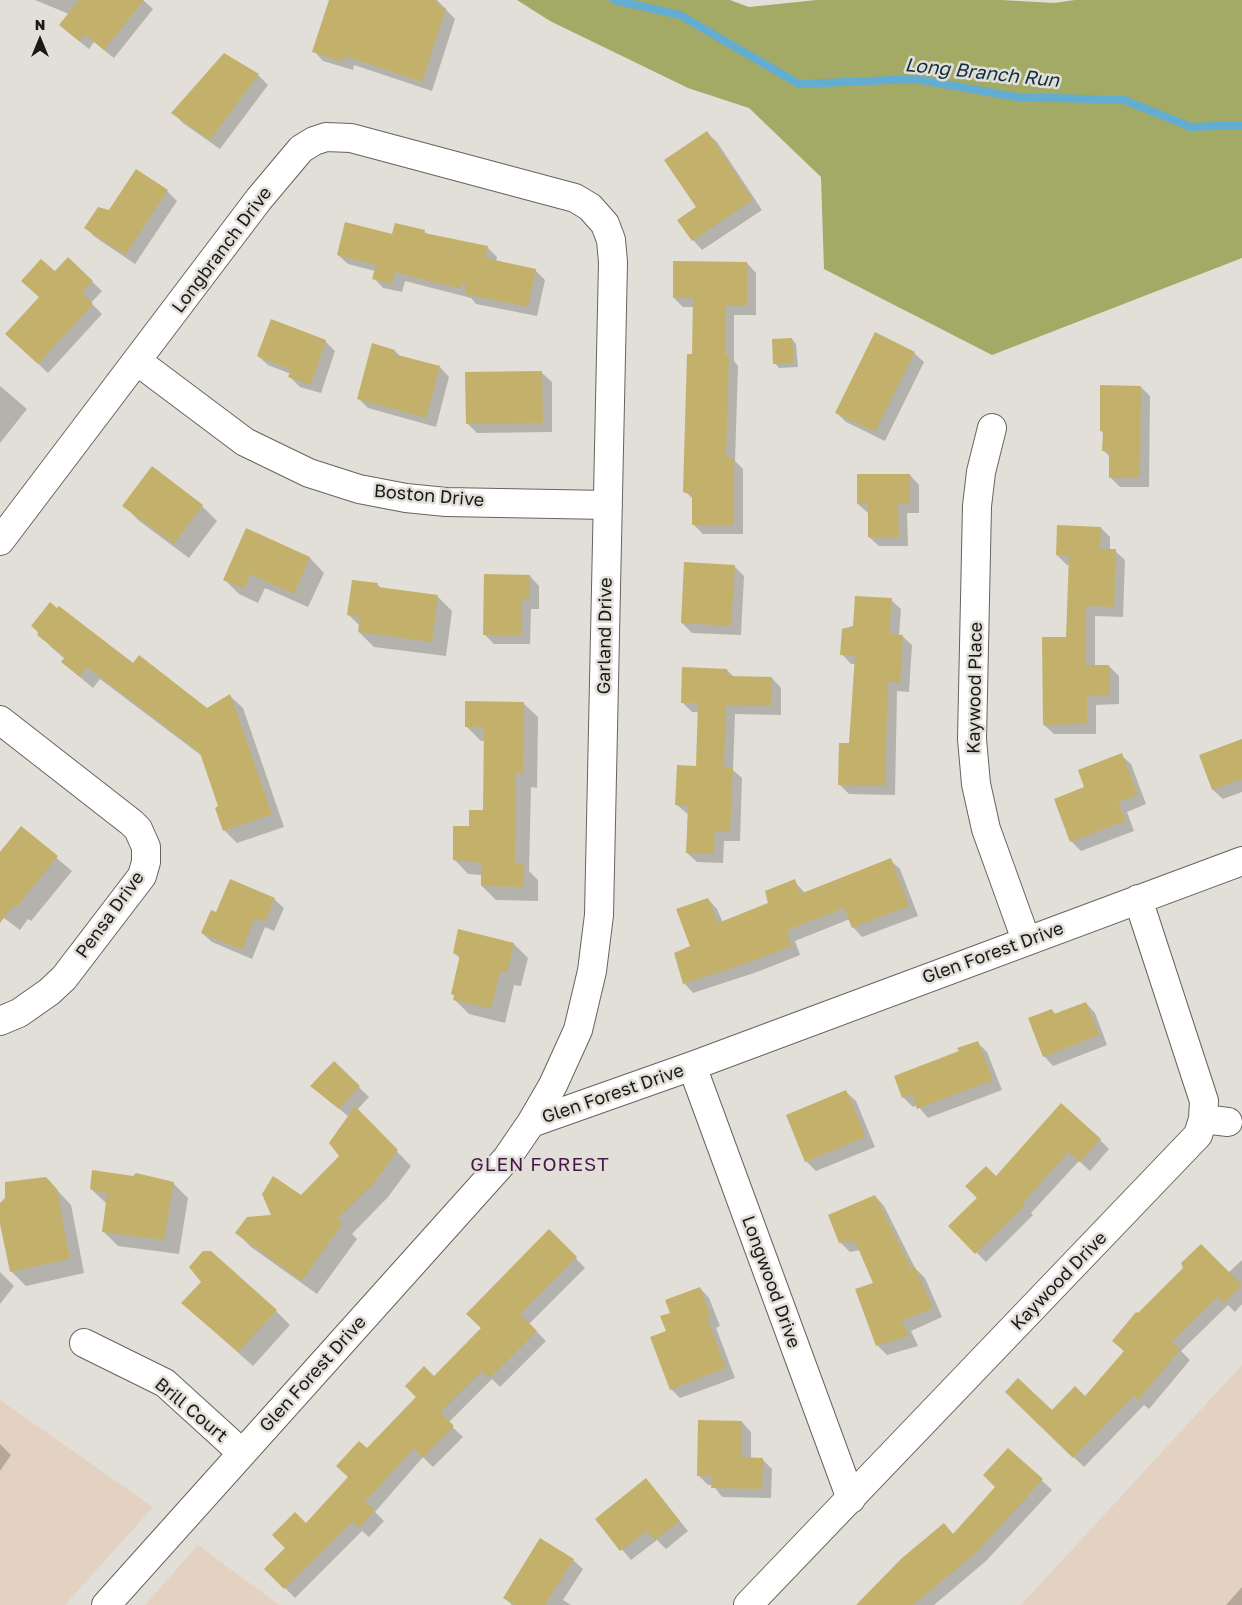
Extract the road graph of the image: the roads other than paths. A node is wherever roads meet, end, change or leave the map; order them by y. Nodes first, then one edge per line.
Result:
1 (530, 186) joint
2 (138, 361) junction
3 (992, 428) dead end
4 (608, 505) junction
5 (0, 541) edge
6 (0, 720) edge
7 (1242, 861) edge
8 (1138, 899) junction
9 (1026, 940) junction
10 (0, 1021) edge
11 (692, 1066) junction
12 (531, 1123) junction
13 (84, 1344) dead end
14 (242, 1453) junction
15 (851, 1499) junction
16 (106, 1605) edge
17 (748, 1605) edge

1 - 2 street, Longbranch Drive
1 - 4 street, Garland Drive
2 - 4 street, Boston Drive
2 - 5 street, Longbranch Drive
3 - 9 street, Kaywood Place
4 - 12 street, Garland Drive
6 - 10 street, Pensa Drive
7 - 8 street, Glen Forest Drive
8 - 9 street, Glen Forest Drive
8 - 15 street, Kaywood Drive
9 - 11 street, Glen Forest Drive
11 - 12 street, Glen Forest Drive
11 - 15 street, Longwood Drive
12 - 14 street, Glen Forest Drive
13 - 14 street, Brill Court
14 - 16 street, Glen Forest Drive
15 - 17 street, Kaywood Drive

